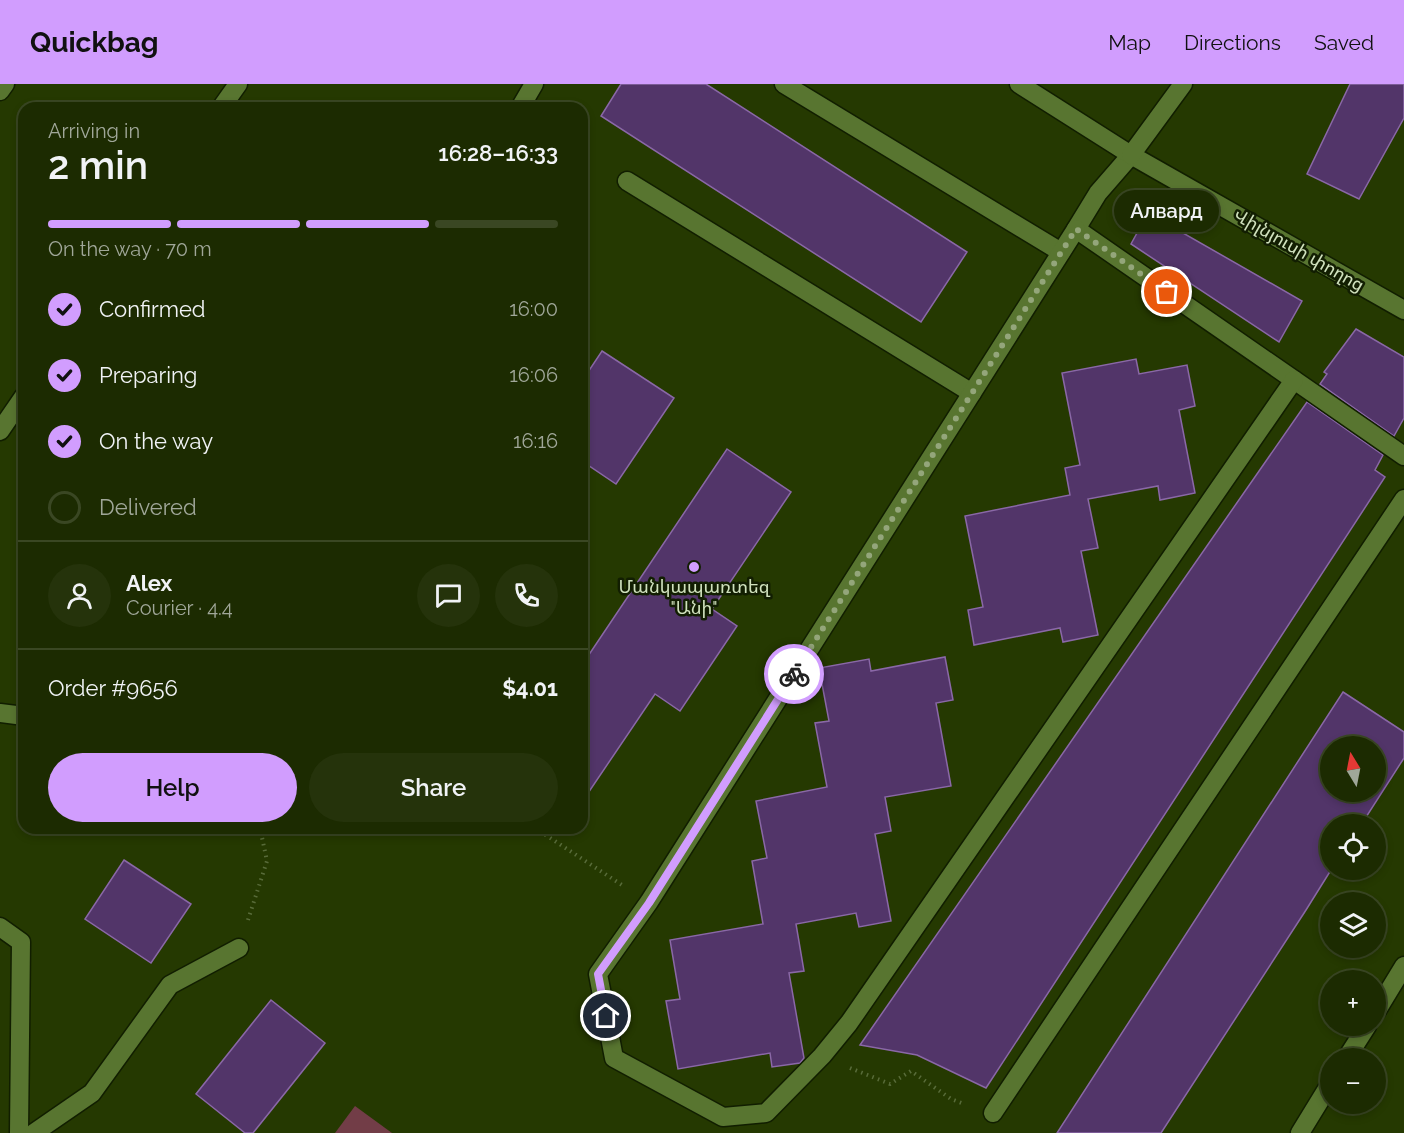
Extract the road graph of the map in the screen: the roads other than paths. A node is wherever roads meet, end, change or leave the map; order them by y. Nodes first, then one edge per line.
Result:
1 (5, 84) edge
2 (238, 84) edge
3 (534, 84) edge
4 (784, 84) edge
5 (1019, 84) edge
6 (1183, 84) edge
7 (0, 91) edge
8 (225, 102) edge
9 (524, 102) edge
10 (1131, 155) junction
11 (627, 181) dead end
12 (1076, 229) junction
13 (1062, 252) junction
14 (1404, 310) edge
15 (1294, 380) junction
16 (972, 393) junction
17 (18, 405) edge
18 (0, 431) edge
19 (1404, 456) edge
20 (1404, 499) edge
21 (0, 713) edge
22 (18, 715) edge
23 (0, 927) edge
24 (239, 948) road end
25 (1404, 966) edge
26 (1386, 996) edge
27 (1320, 1100) edge
28 (993, 1113) road end
29 (20, 1133) edge
30 (34, 1133) edge
31 (1300, 1133) edge

1 - 7 street
2 - 8 street
3 - 9 street
4 - 13 street
5 - 10 street, Վիլնյուսի փողոց
6 - 10 street
10 - 12 street
10 - 14 street, Վիլնյուսի փողոց
11 - 16 street
12 - 13 street
12 - 15 street
13 - 16 street
15 - 16 street
15 - 19 street
17 - 18 street
20 - 28 street
21 - 22 street
23 - 29 street
24 - 30 street
25 - 26 street
27 - 31 street

